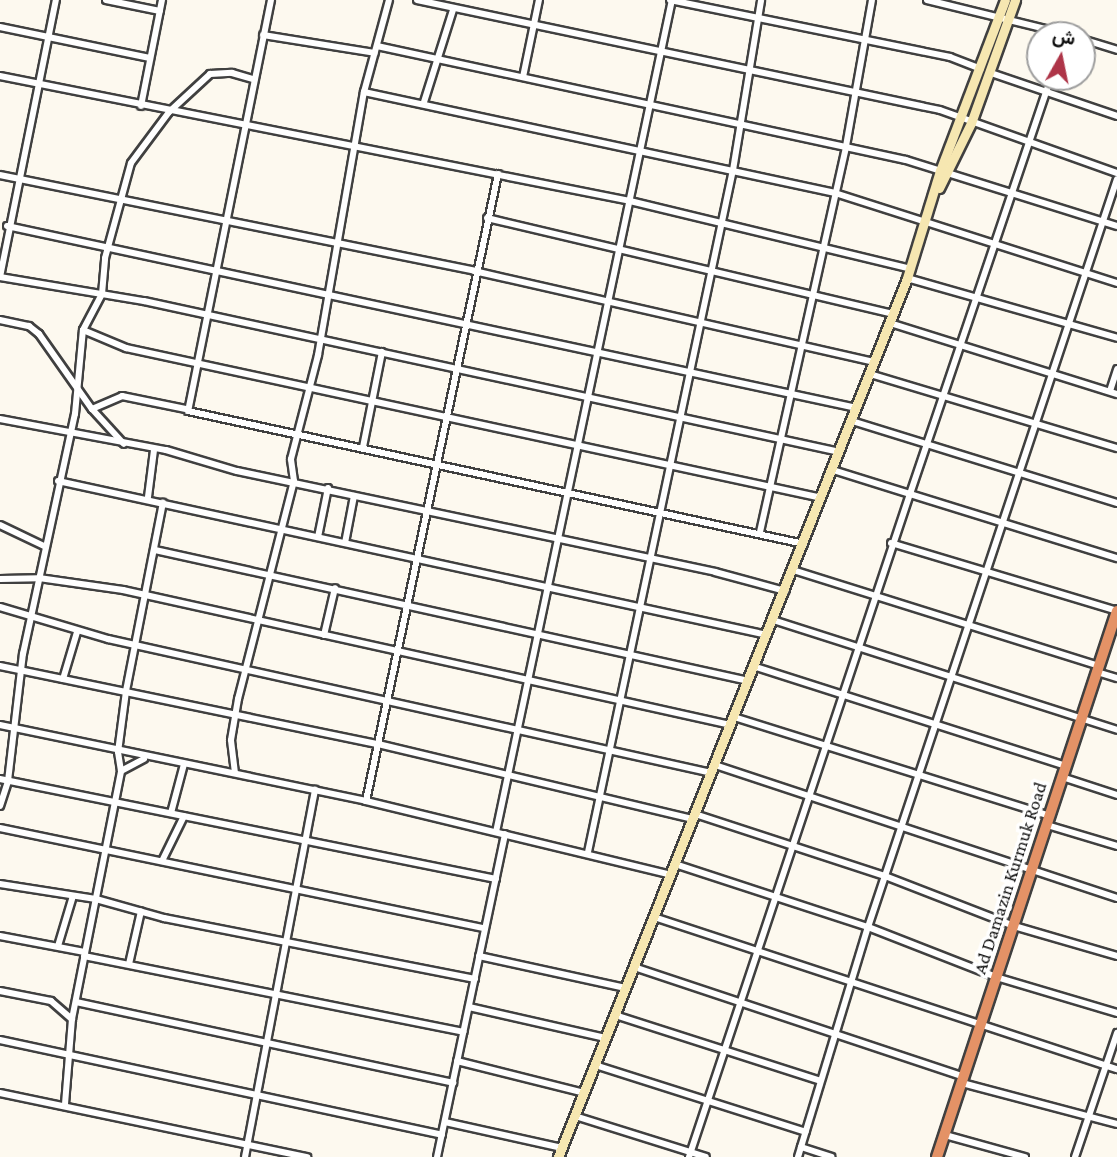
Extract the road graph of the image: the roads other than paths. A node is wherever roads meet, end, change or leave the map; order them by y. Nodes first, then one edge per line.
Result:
1 (56, 0) edge
2 (106, 0) edge
3 (162, 0) edge
4 (271, 0) edge
5 (389, 0) edge
6 (417, 0) edge
7 (539, 0) edge
8 (672, 0) edge
9 (761, 0) edge
10 (872, 0) edge
11 (927, 0) edge
12 (1005, 0) edge
13 (1015, 0) edge
14 (453, 10) junction
15 (160, 11) junction
16 (1004, 17) junction
17 (759, 19) junction
18 (1026, 23) edge
19 (0, 27) edge
20 (533, 27) junction
21 (263, 34) junction
22 (48, 39) junction
23 (867, 41) junction
24 (1096, 43) edge
25 (376, 50) junction
26 (1117, 50) edge
27 (661, 52) junction
28 (150, 58) junction
29 (439, 61) junction
30 (749, 70) junction
31 (986, 71) junction
32 (0, 76) edge
33 (523, 77) junction
34 (253, 79) junction
35 (38, 85) junction
36 (857, 90) junction
37 (363, 92) junction
38 (1046, 92) junction
39 (651, 101) junction
40 (424, 102) junction
41 (141, 106) junction
42 (169, 112) junction
43 (1117, 116) edge
44 (962, 117) junction
45 (740, 121) junction
46 (971, 123) junction
47 (243, 129) junction
48 (1029, 143) junction
49 (846, 146) junction
50 (354, 147) junction
51 (640, 150) junction
52 (733, 170) junction
53 (944, 173) junction
54 (1117, 173) edge
55 (498, 174) junction
56 (0, 175) edge
57 (19, 179) junction
58 (1117, 179) edge
59 (835, 193) junction
60 (1011, 195) junction
61 (121, 201) junction
62 (630, 201) junction
63 (487, 219) junction
64 (929, 219) junction
65 (722, 221) junction
66 (1102, 221) junction
67 (225, 222) junction
68 (8, 226) junction
69 (1117, 226) edge
70 (3, 239) edge
71 (821, 244) junction
72 (995, 244) junction
73 (110, 246) junction
74 (338, 247) junction
75 (619, 251) junction
76 (217, 268) junction
77 (712, 270) junction
78 (474, 271) junction
79 (1085, 272) junction
80 (909, 274) junction
81 (0, 277) edge
82 (1117, 283) edge
83 (330, 291) junction
84 (810, 292) junction
85 (102, 294) junction
86 (978, 294) junction
87 (608, 303) junction
88 (207, 316) junction
89 (892, 318) junction
90 (0, 320) edge
91 (465, 321) junction
92 (701, 321) junction
93 (1068, 322) junction
94 (83, 330) junction
95 (1117, 338) edge
96 (318, 339) junction
97 (799, 343) junction
98 (962, 343) junction
99 (599, 351) junction
100 (382, 352) junction
101 (875, 362) junction
102 (198, 364) junction
103 (455, 369) junction
104 (1117, 369) edge
105 (690, 370) junction
106 (1050, 371) junction
107 (870, 374) junction
108 (310, 385) junction
109 (78, 390) junction
110 (788, 390) junction
111 (1114, 393) edge
112 (944, 395) junction
113 (589, 398) junction
114 (374, 400) junction
115 (857, 408) junction
116 (92, 409) junction
117 (186, 409) junction
118 (446, 415) junction
119 (680, 417) junction
120 (0, 419) edge
121 (852, 421) junction
122 (1035, 422) junction
123 (297, 433) junction
124 (70, 436) junction
125 (778, 437) junction
126 (927, 443) junction
127 (580, 444) junction
128 (125, 445) junction
129 (363, 447) junction
130 (1117, 448) edge
131 (154, 450) junction
132 (840, 452) junction
133 (436, 461) junction
134 (670, 463) junction
135 (833, 470) junction
136 (1020, 473) junction
137 (58, 481) junction
138 (294, 481) junction
139 (768, 484) junction
140 (328, 488) junction
141 (570, 491) junction
142 (910, 494) junction
143 (354, 496) junction
144 (148, 497) junction
145 (822, 498) junction
146 (163, 503) junction
147 (1117, 503) edge
148 (427, 511) junction
149 (660, 511) junction
150 (0, 525) edge
151 (1005, 525) junction
152 (279, 530) junction
153 (760, 531) junction
154 (318, 537) junction
155 (561, 540) junction
156 (345, 543) junction
157 (891, 543) junction
158 (804, 544) junction
159 (44, 545) junction
160 (155, 550) junction
161 (417, 558) junction
162 (1117, 558) edge
163 (650, 559) junction
164 (793, 570) junction
165 (271, 573) junction
166 (990, 574) junction
167 (39, 578) junction
168 (0, 579) edge
169 (551, 587) junction
170 (335, 589) junction
171 (785, 591) junction
172 (873, 594) junction
173 (146, 596) junction
174 (407, 606) junction
175 (640, 606) junction
176 (0, 607) edge
177 (1117, 611) edge
178 (31, 617) junction
179 (260, 620) junction
180 (773, 620) junction
181 (972, 624) junction
182 (1115, 625) edge
183 (77, 632) junction
184 (541, 633) junction
185 (324, 635) junction
186 (767, 635) junction
187 (136, 643) junction
188 (857, 644) junction
189 (397, 652) junction
190 (630, 652) junction
191 (0, 657) edge
192 (0, 666) edge
193 (9, 667) junction
194 (756, 667) junction
195 (247, 668) junction
196 (21, 669) junction
197 (1098, 669) junction
198 (954, 674) junction
199 (1117, 678) edge
200 (63, 679) junction
201 (530, 681) junction
202 (750, 681) junction
203 (126, 691) junction
204 (842, 694) junction
205 (387, 698) junction
206 (620, 699) junction
207 (236, 715) junction
208 (1082, 718) junction
209 (733, 721) junction
210 (0, 725) edge
211 (939, 725) junction
212 (519, 727) junction
213 (12, 728) junction
214 (1117, 730) edge
215 (378, 744) junction
216 (825, 745) junction
217 (610, 747) junction
218 (118, 752) junction
219 (147, 758) junction
220 (184, 764) junction
221 (713, 769) junction
222 (121, 771) junction
223 (1064, 772) junction
224 (235, 773) junction
225 (509, 775) junction
226 (920, 778) junction
227 (0, 779) edge
228 (8, 781) junction
229 (315, 790) junction
230 (809, 794) junction
231 (600, 795) junction
232 (1117, 795) edge
233 (366, 801) junction
234 (113, 803) junction
235 (0, 806) edge
236 (171, 813) junction
237 (184, 816) junction
238 (694, 816) junction
239 (1048, 820) junction
240 (903, 827) junction
241 (0, 828) edge
242 (496, 832) junction
243 (505, 834) junction
244 (307, 841) junction
245 (792, 844) junction
246 (1117, 846) edge
247 (104, 849) junction
248 (588, 852) junction
249 (162, 861) junction
250 (675, 864) junction
251 (1032, 869) junction
252 (671, 875) junction
253 (885, 876) junction
254 (496, 879) junction
255 (0, 884) edge
256 (299, 890) junction
257 (73, 896) junction
258 (775, 896) junction
259 (1117, 898) edge
260 (96, 899) junction
261 (141, 911) junction
262 (654, 917) junction
263 (1014, 926) junction
264 (868, 927) junction
265 (485, 928) junction
266 (0, 936) edge
267 (289, 941) junction
268 (58, 946) junction
269 (757, 950) junction
270 (85, 954) junction
271 (479, 956) junction
272 (1117, 956) edge
273 (129, 964) junction
274 (634, 967) junction
275 (996, 977) junction
276 (475, 979) junction
277 (851, 981) junction
278 (626, 988) junction
279 (0, 991) edge
280 (278, 994) junction
281 (738, 1000) junction
282 (76, 1002) junction
283 (469, 1007) junction
284 (1117, 1013) edge
285 (615, 1015) junction
286 (72, 1019) junction
287 (980, 1028) junction
288 (463, 1032) junction
289 (834, 1033) junction
290 (1117, 1033) edge
291 (606, 1038) junction
292 (0, 1040) edge
293 (267, 1047) junction
294 (722, 1047) junction
295 (70, 1059) junction
296 (457, 1061) junction
297 (595, 1065) junction
298 (1106, 1066) junction
299 (1117, 1069) edge
300 (963, 1080) junction
301 (820, 1081) junction
302 (453, 1083) junction
303 (0, 1093) edge
304 (584, 1093) junction
305 (257, 1099) junction
306 (705, 1100) junction
307 (65, 1104) junction
308 (575, 1116) junction
309 (1088, 1117) junction
310 (444, 1122) junction
311 (1117, 1125) edge
312 (806, 1132) junction
313 (442, 1135) junction
314 (945, 1135) junction
315 (248, 1143) junction
316 (801, 1147) junction
317 (560, 1152) edge
318 (689, 1155) edge
319 (297, 1156) edge
320 (245, 1157) edge
321 (307, 1157) edge
322 (437, 1157) edge
323 (706, 1157) edge
324 (798, 1157) edge
325 (831, 1157) edge
326 (937, 1157) edge
327 (1026, 1157) edge
328 (1075, 1157) edge

1 - 22 street
2 - 15 street
3 - 15 street
4 - 21 street
5 - 25 street
6 - 14 street
7 - 20 street
8 - 17 street
8 - 27 street
9 - 17 street
10 - 23 street
11 - 16 street
12 - 16 street
13 - 16 street
14 - 20 street
14 - 29 street
15 - 28 street
16 - 18 street
16 - 31 street
17 - 23 street
17 - 30 street
19 - 22 street
20 - 27 street
20 - 33 street
21 - 25 street
21 - 34 street
22 - 28 street
22 - 35 street
23 - 31 street
23 - 36 street
24 - 26 street
25 - 29 street
25 - 37 street
27 - 30 street
27 - 39 street
28 - 41 street
29 - 33 street
29 - 40 street
30 - 36 street
30 - 45 street
31 - 38 street
31 - 44 street
31 - 46 street
32 - 35 street
33 - 39 street
34 - 42 street
34 - 47 street
35 - 41 street
35 - 57 street
36 - 44 street
36 - 49 street
37 - 40 street
37 - 50 street
38 - 43 street
38 - 48 street
39 - 45 street
39 - 51 street
40 - 51 street
41 - 42 street
42 - 47 street
42 - 61 street
44 - 46 street
44 - 53 street
45 - 49 street
45 - 52 street
46 - 48 street
46 - 53 street
47 - 50 street
47 - 67 street
48 - 54 street
48 - 60 street
49 - 53 street
49 - 59 street
50 - 55 street
50 - 74 street
51 - 52 street
51 - 62 street
52 - 59 street
52 - 65 street
53 - 60 street
53 - 64 street
55 - 62 street
55 - 63 street
56 - 57 street
57 - 61 street
57 - 68 street
58 - 66 street
59 - 64 street
59 - 71 street
60 - 66 street
60 - 72 street
61 - 67 street
61 - 73 street
62 - 65 street
62 - 75 street
63 - 75 street
63 - 78 street
64 - 72 street
64 - 80 street
65 - 71 street
65 - 77 street
66 - 69 street
66 - 79 street
67 - 74 street
67 - 76 street
68 - 70 street
68 - 73 street
70 - 81 street
71 - 80 street
71 - 84 street
72 - 79 street
72 - 86 street
73 - 76 street
73 - 85 street
74 - 78 street
74 - 83 street
75 - 77 street
75 - 87 street
76 - 83 street
76 - 88 street
77 - 84 street
77 - 92 street
78 - 87 street
78 - 91 street
79 - 82 street
79 - 93 street
80 - 86 street
80 - 89 street
81 - 85 street
83 - 91 street
83 - 96 street
84 - 89 street
84 - 97 street
85 - 88 street
85 - 94 street
86 - 93 street
86 - 98 street
87 - 92 street
87 - 99 street
88 - 96 street
88 - 102 street
89 - 98 street
89 - 101 street
90 - 109 street
91 - 99 street
91 - 103 street
92 - 97 street
92 - 105 street
93 - 95 street
93 - 106 street
94 - 102 street
94 - 109 street
96 - 100 street
96 - 108 street
97 - 101 street
97 - 110 street
98 - 106 street
98 - 112 street
99 - 105 street
99 - 113 street
100 - 103 street
100 - 114 street
101 - 107 street
102 - 108 street
102 - 117 street
103 - 113 street
103 - 118 street
104 - 111 street
105 - 110 street
105 - 119 street
106 - 111 street
106 - 122 street
107 - 112 street
107 - 115 street
108 - 114 street
108 - 123 street
109 - 116 street
109 - 124 street
110 - 115 street
110 - 125 street
112 - 122 street
112 - 126 street
113 - 119 street
113 - 127 street
114 - 118 street
114 - 129 street
115 - 121 street
116 - 117 street
116 - 128 street
117 - 123 street
118 - 127 street
118 - 133 street
119 - 125 street
119 - 134 street
120 - 124 street
121 - 126 street
121 - 132 street
122 - 130 street
122 - 136 street
123 - 129 street
123 - 138 street
124 - 128 street
124 - 137 street
125 - 132 street
125 - 139 street
126 - 136 street
126 - 142 street
127 - 134 street
127 - 141 street
128 - 131 street
129 - 133 street
131 - 138 street
131 - 144 street
132 - 135 street
133 - 141 street
133 - 148 street
134 - 139 street
134 - 149 street
135 - 142 street
135 - 145 street
136 - 147 street
136 - 151 street
137 - 144 street
137 - 159 street
138 - 140 street
138 - 152 street
139 - 145 street
139 - 153 street
140 - 143 street
140 - 154 street
141 - 149 street
141 - 155 street
142 - 151 street
142 - 157 street
143 - 148 street
143 - 156 street
144 - 146 street
145 - 158 street
146 - 152 street
146 - 160 street
148 - 155 street
148 - 161 street
149 - 153 street
149 - 163 street
150 - 159 street
151 - 162 street
151 - 166 street
152 - 154 street
152 - 165 street
153 - 158 street
154 - 156 street
155 - 163 street
155 - 169 street
156 - 161 street
157 - 166 street
157 - 172 street
158 - 164 street
159 - 167 street
160 - 165 street
160 - 173 street
161 - 169 street
161 - 174 street
163 - 171 street
163 - 175 street
164 - 171 street
164 - 172 street
165 - 170 street
165 - 179 street
166 - 177 street
166 - 181 street
167 - 168 street
167 - 173 street
167 - 178 street
169 - 175 street
169 - 184 street
170 - 174 street
170 - 185 street
171 - 180 street
172 - 181 street
172 - 188 street
173 - 179 street
173 - 187 street
174 - 184 street
174 - 189 street
175 - 186 street
175 - 190 street
176 - 178 street
177 - 182 highway, Ad Damazin Kurmuk Road
178 - 183 street
178 - 196 street
179 - 185 street
179 - 195 street
180 - 186 street
180 - 188 street
181 - 197 street
181 - 198 street
182 - 197 highway, Ad Damazin Kurmuk Road
183 - 187 street
183 - 200 street
184 - 190 street
184 - 201 street
185 - 189 street
186 - 194 street
187 - 195 street
187 - 203 street
188 - 198 street
188 - 204 street
189 - 201 street
189 - 205 street
190 - 202 street
190 - 206 street
191 - 193 street
192 - 193 street
193 - 196 street
194 - 202 street
194 - 204 street
195 - 205 street
195 - 207 street
196 - 200 street
196 - 213 street
197 - 199 street
197 - 208 highway, Ad Damazin Kurmuk Road
198 - 208 street
198 - 211 street
200 - 203 street
201 - 206 street
201 - 212 street
202 - 209 street
203 - 207 street
203 - 218 street
204 - 211 street
204 - 216 street
205 - 212 street
205 - 215 street
206 - 209 street
206 - 217 street
207 - 215 street
207 - 224 street
208 - 214 street
208 - 223 highway, Ad Damazin Kurmuk Road
209 - 216 street
209 - 221 street
210 - 213 street
211 - 223 street
211 - 226 street
212 - 217 street
212 - 225 street
213 - 218 street
213 - 228 street
215 - 225 street
215 - 233 street
216 - 226 street
216 - 230 street
217 - 221 street
217 - 231 street
218 - 219 street
218 - 222 street
219 - 220 street
219 - 222 street
220 - 224 street
220 - 236 street
221 - 230 street
221 - 238 street
222 - 234 street
223 - 232 street
223 - 239 highway, Ad Damazin Kurmuk Road
224 - 229 street
225 - 231 street
225 - 242 street
226 - 239 street
226 - 240 street
227 - 228 street
228 - 234 street
228 - 235 street
229 - 233 street
229 - 244 street
230 - 240 street
230 - 245 street
231 - 238 street
231 - 248 street
233 - 242 street
234 - 236 street
234 - 247 street
236 - 237 street
237 - 244 street
237 - 249 street
238 - 245 street
238 - 250 street
239 - 246 street
239 - 251 highway, Ad Damazin Kurmuk Road
240 - 251 street
240 - 253 street
241 - 247 street
242 - 243 street
243 - 248 street
243 - 254 street
244 - 254 street
244 - 256 street
245 - 253 street
245 - 258 street
247 - 249 street
247 - 260 street
248 - 252 street
249 - 256 street
250 - 252 street
250 - 258 street
251 - 259 street
251 - 263 highway, Ad Damazin Kurmuk Road
252 - 262 street
253 - 263 street
253 - 264 street
254 - 265 street
255 - 257 street
256 - 265 street
256 - 267 street
257 - 260 street
257 - 268 street
258 - 264 street
258 - 269 street
260 - 261 street
260 - 270 street
261 - 267 street
261 - 273 street
262 - 269 street
262 - 274 street
263 - 272 street
263 - 275 highway, Ad Damazin Kurmuk Road
264 - 275 street
264 - 277 street
265 - 271 street
266 - 268 street
267 - 276 street
267 - 280 street
268 - 270 street
269 - 277 street
269 - 281 street
270 - 273 street
270 - 282 street
271 - 276 street
271 - 278 street
273 - 280 street
274 - 278 street
274 - 281 street
275 - 284 street
275 - 287 highway, Ad Damazin Kurmuk Road
276 - 283 street
277 - 287 street
277 - 289 street
278 - 285 street
279 - 286 street
280 - 288 street
280 - 293 street
281 - 289 street
281 - 294 street
282 - 286 street
282 - 293 street
283 - 288 street
283 - 291 street
285 - 291 street
285 - 294 street
286 - 295 street
287 - 298 street
287 - 300 highway, Ad Damazin Kurmuk Road
288 - 296 street
289 - 300 street
289 - 301 street
290 - 298 street
291 - 297 street
292 - 295 street
293 - 302 street
293 - 305 street
294 - 301 street
294 - 306 street
295 - 305 street
295 - 307 street
296 - 302 street
296 - 304 street
297 - 304 street
297 - 306 street
298 - 299 street
298 - 309 street
300 - 309 street
300 - 314 highway, Ad Damazin Kurmuk Road
301 - 312 street
302 - 310 street
303 - 307 street
304 - 308 street
305 - 313 street
305 - 315 street
306 - 312 street
306 - 318 street
307 - 315 street
308 - 317 street
308 - 318 street
309 - 311 street
309 - 328 street
310 - 313 street
310 - 317 street
312 - 316 street
313 - 322 street
314 - 326 highway, Ad Damazin Kurmuk Road
314 - 327 street
315 - 319 street
315 - 320 street
316 - 324 street
316 - 325 street
318 - 323 street
319 - 321 street

